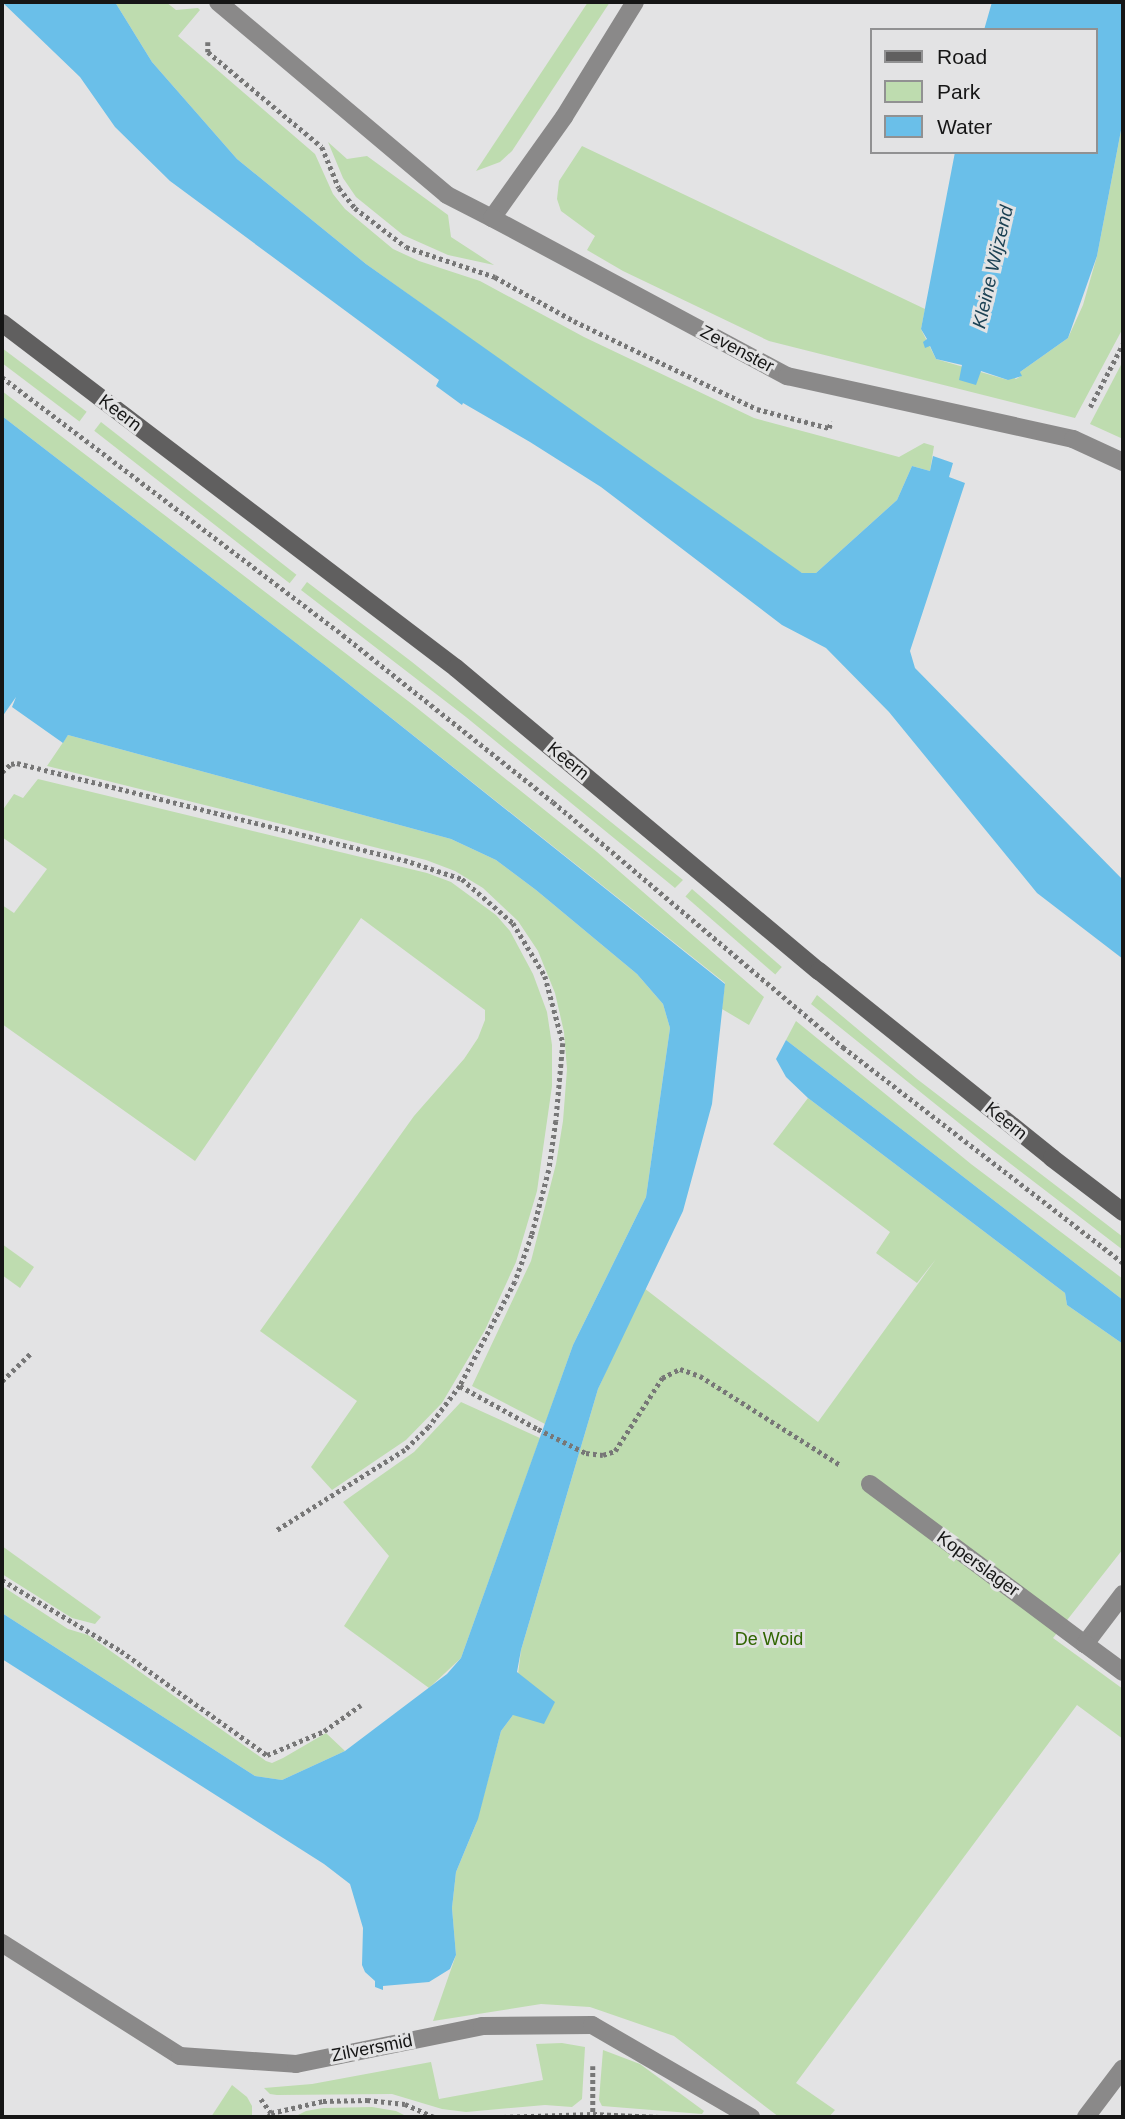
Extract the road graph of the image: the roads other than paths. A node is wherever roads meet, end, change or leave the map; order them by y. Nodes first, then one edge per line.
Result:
1 (218, 2) edge
2 (635, 2) edge
3 (492, 218) junction
4 (2, 323) edge
5 (1123, 463) edge
6 (1123, 1212) edge
7 (870, 1484) road end
8 (1123, 1594) edge
9 (1085, 1644) junction
10 (1123, 1672) edge
11 (2, 1943) edge
12 (1123, 2068) edge
13 (751, 2117) edge
14 (1087, 2117) edge

1 - 3 street, Zevenster
2 - 3 street
3 - 5 street, Zevenster
4 - 6 street, Keern
7 - 9 street, Koperslager
8 - 9 street
9 - 10 street, Koperslager
11 - 13 street, Zilversmid
12 - 14 street

